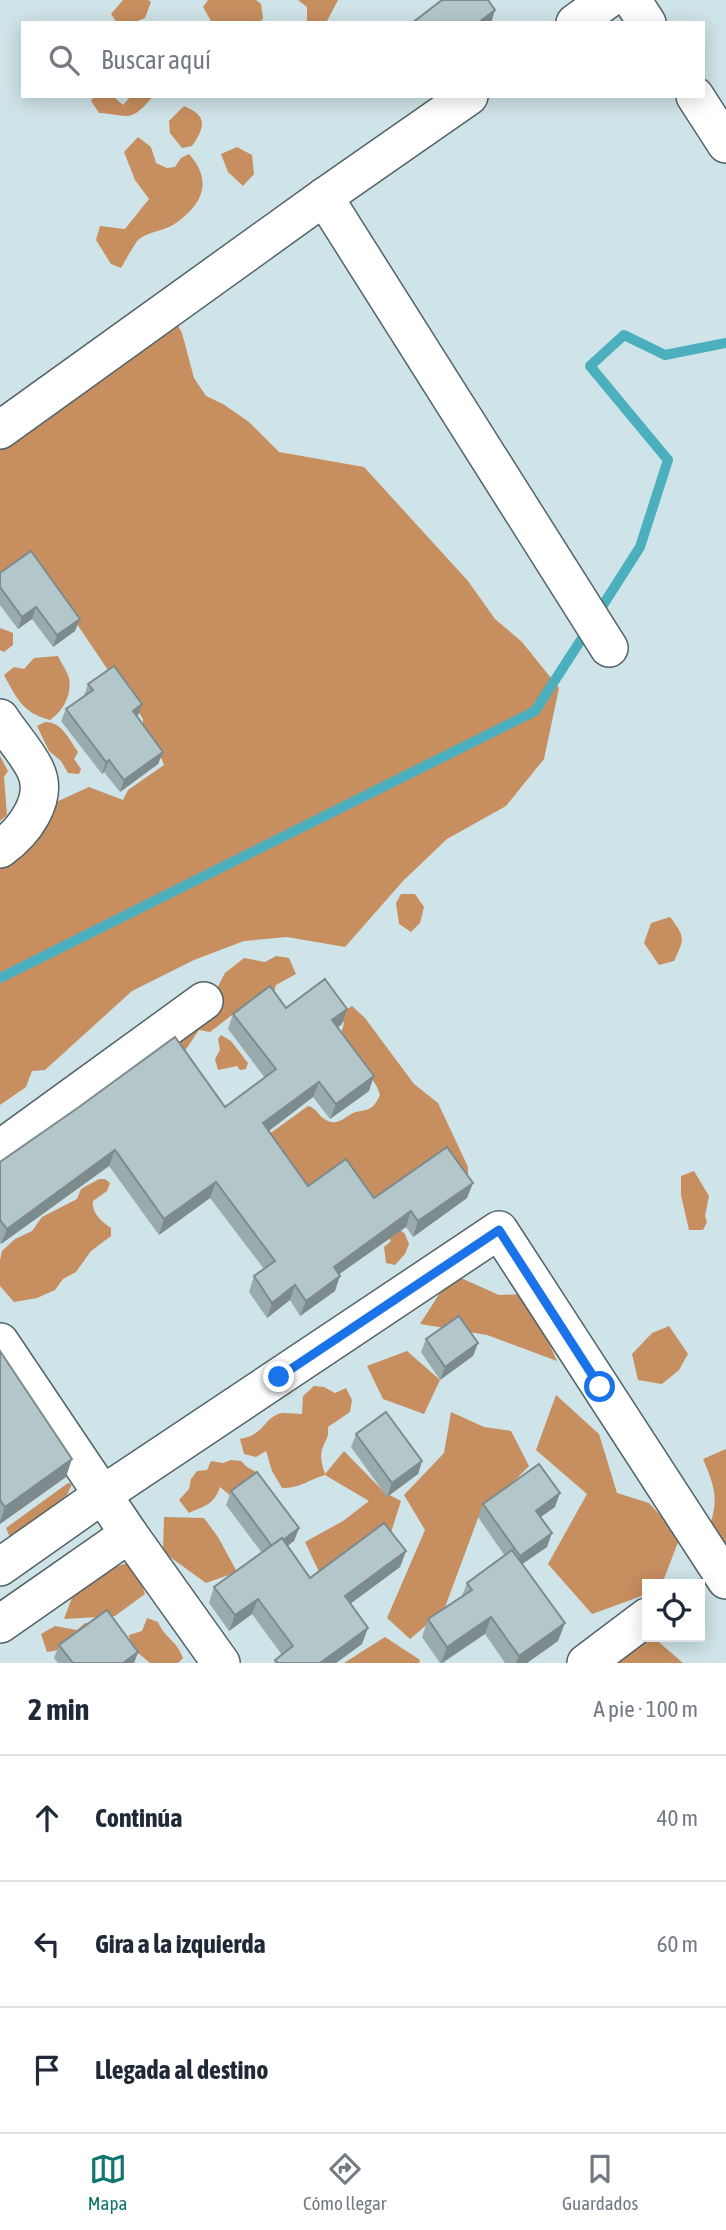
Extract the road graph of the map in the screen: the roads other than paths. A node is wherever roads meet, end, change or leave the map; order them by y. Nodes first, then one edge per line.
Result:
1 (632, 0) edge
2 (646, 21) edge
3 (466, 98) edge
4 (696, 98) edge
5 (726, 144) edge
6 (324, 197) junction
7 (0, 430) edge
8 (610, 648) dead end
9 (0, 718) edge
10 (0, 849) edge
11 (204, 1001) dead end
12 (0, 1149) edge
13 (0, 1342) edge
14 (102, 1495) junction
15 (129, 1534) junction
16 (0, 1567) edge
17 (711, 1577) edge
18 (642, 1621) edge
19 (0, 1624) edge
20 (221, 1663) edge
21 (586, 1663) edge

1 - 2 street
3 - 6 street
4 - 5 street
6 - 7 street
6 - 8 street
9 - 10 street
11 - 12 street
13 - 14 street
14 - 15 street
14 - 16 street
14 - 17 street
15 - 19 street
15 - 20 street
18 - 21 street

